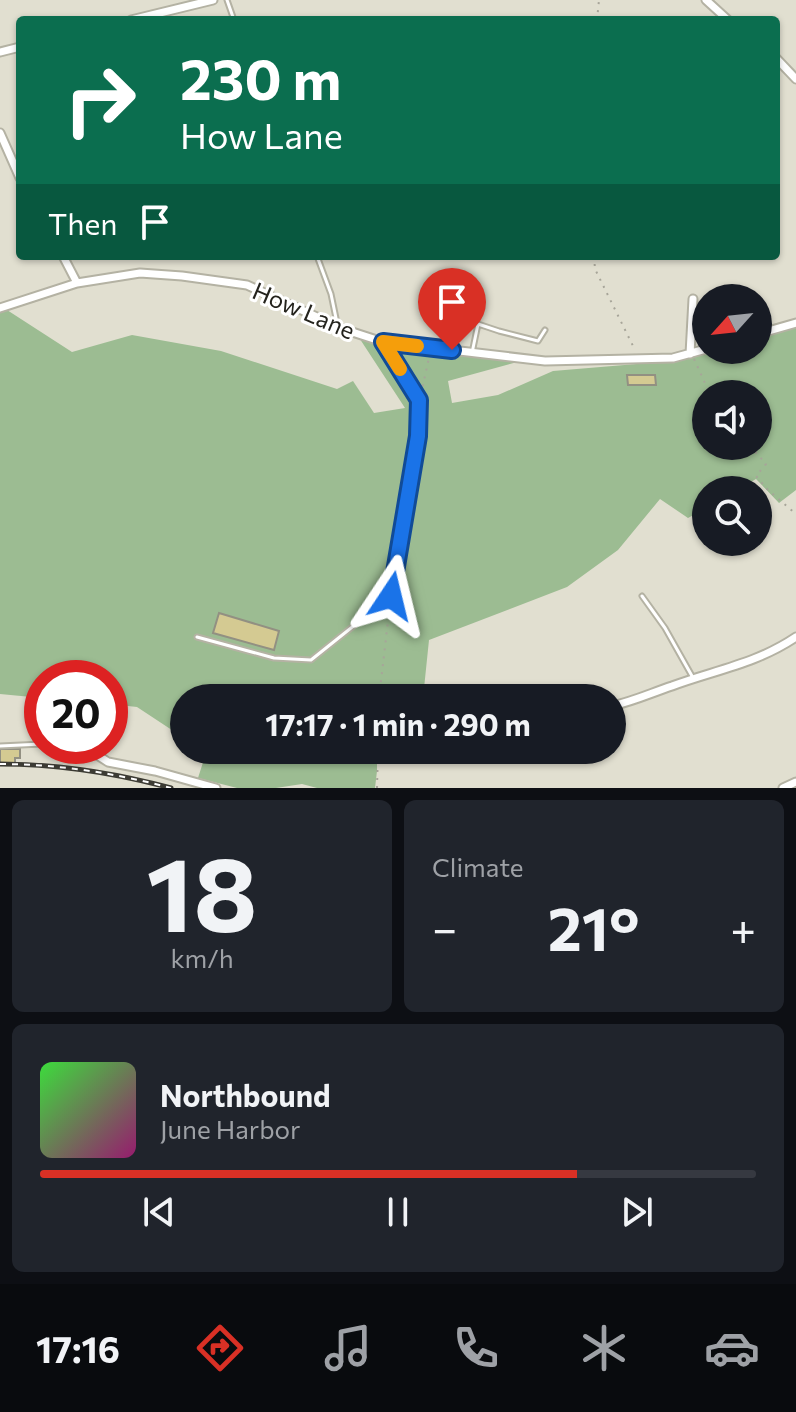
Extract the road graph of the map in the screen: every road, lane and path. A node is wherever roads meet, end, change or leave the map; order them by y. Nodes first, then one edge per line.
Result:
1 (213, 0) edge
2 (706, 0) edge
3 (147, 16) edge
4 (724, 16) edge
5 (780, 62) edge
6 (795, 77) edge
7 (0, 133) edge
8 (16, 169) edge
9 (65, 260) edge
10 (318, 260) edge
11 (594, 260) edge
12 (77, 283) junction
13 (0, 308) edge
14 (692, 317) edge
15 (796, 323) edge
16 (338, 326) junction
17 (545, 330) dead end
18 (772, 330) edge
19 (383, 342) junction
20 (432, 348) junction
21 (472, 353) junction
22 (690, 354) junction
23 (639, 359) junction
24 (703, 380) edge
25 (419, 400) junction
26 (762, 460) edge
27 (796, 514) edge
28 (391, 596) junction
29 (642, 596) dead end
30 (197, 637) dead end
31 (796, 637) edge
32 (694, 679) junction
33 (381, 684) edge
34 (626, 703) edge
35 (24, 745) edge
36 (0, 746) edge
37 (118, 764) edge
38 (378, 764) edge
39 (796, 782) edge
40 (216, 788) edge
41 (377, 788) edge
42 (783, 788) edge

1 - 3 street
2 - 4 street
5 - 6 street
7 - 8 street
9 - 12 street
10 - 16 lane
11 - 23 path
12 - 13 street, How Lane
12 - 16 street, How Lane
14 - 22 street
15 - 18 street
16 - 19 street, How Lane
17 - 21 lane
19 - 20 street, How Lane
19 - 25 lane
20 - 21 street, How Lane
20 - 25 path
21 - 23 street, How Lane
22 - 23 street, How Lane
22 - 24 path
25 - 28 lane
26 - 27 path
28 - 30 lane
28 - 33 path
29 - 32 lane
31 - 32 street
32 - 34 street
35 - 36 lane
37 - 40 street
38 - 41 path
39 - 42 street

